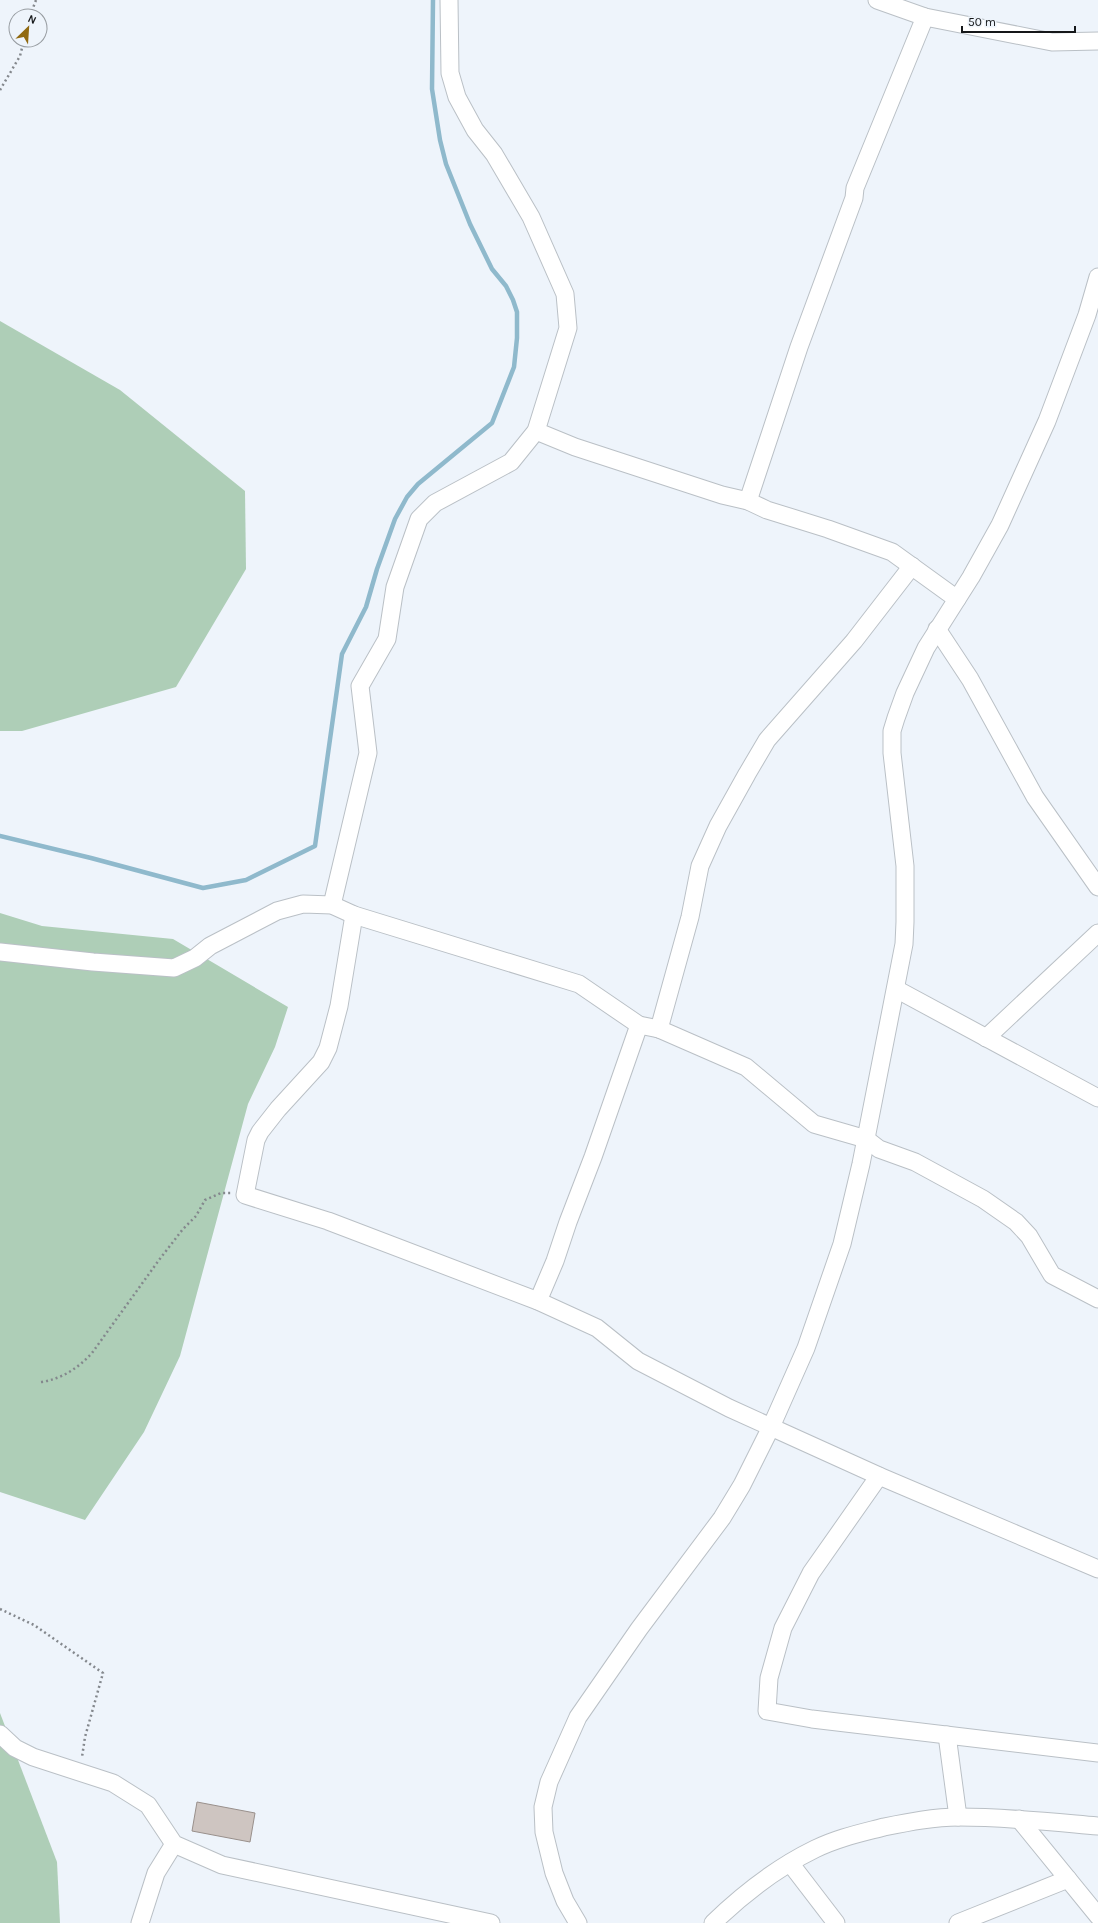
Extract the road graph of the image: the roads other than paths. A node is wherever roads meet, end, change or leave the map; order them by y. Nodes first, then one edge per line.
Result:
1 (449, 0) edge
2 (877, 0) edge
3 (925, 17) junction
4 (1098, 41) edge
5 (1098, 277) edge
6 (536, 432) junction
7 (748, 501) junction
8 (912, 566) junction
9 (957, 599) junction
10 (937, 630) junction
11 (1098, 888) edge
12 (332, 906) junction
13 (354, 915) junction
14 (1098, 933) edge
15 (0, 952) edge
16 (896, 989) junction
17 (639, 1025) junction
18 (659, 1029) junction
19 (986, 1038) junction
20 (1098, 1098) edge
21 (866, 1140) junction
22 (1098, 1299) edge
23 (538, 1301) junction
24 (771, 1427) junction
25 (879, 1476) junction
26 (1098, 1569) edge
27 (0, 1734) edge
28 (947, 1735) junction
29 (1098, 1753) edge
30 (958, 1817) junction
31 (1019, 1819) junction
32 (1098, 1826) edge
33 (174, 1844) junction
34 (790, 1863) junction
35 (1068, 1879) junction
36 (1098, 1916) edge
37 (966, 1922) edge
38 (140, 1923) edge
39 (491, 1923) edge
40 (578, 1923) edge
41 (713, 1923) edge
42 (836, 1923) edge

1 - 6 street
2 - 3 street
3 - 4 street
3 - 7 street
5 - 9 street
6 - 7 street
6 - 12 street
7 - 8 street
8 - 9 street
8 - 18 street
9 - 10 street
10 - 11 street
10 - 16 street
12 - 13 street
12 - 15 street
13 - 17 street
13 - 23 street
14 - 19 street
16 - 19 street
16 - 21 street
17 - 18 street
17 - 23 street
18 - 21 street
19 - 20 street
21 - 22 street
21 - 24 street
23 - 24 street
24 - 25 street
24 - 40 street
25 - 26 street
25 - 28 street
27 - 33 street
28 - 29 street
28 - 30 street
30 - 31 street
30 - 34 street
31 - 32 street
31 - 35 street
33 - 38 street
33 - 39 street
34 - 41 street
34 - 42 street
35 - 36 street
35 - 37 street

